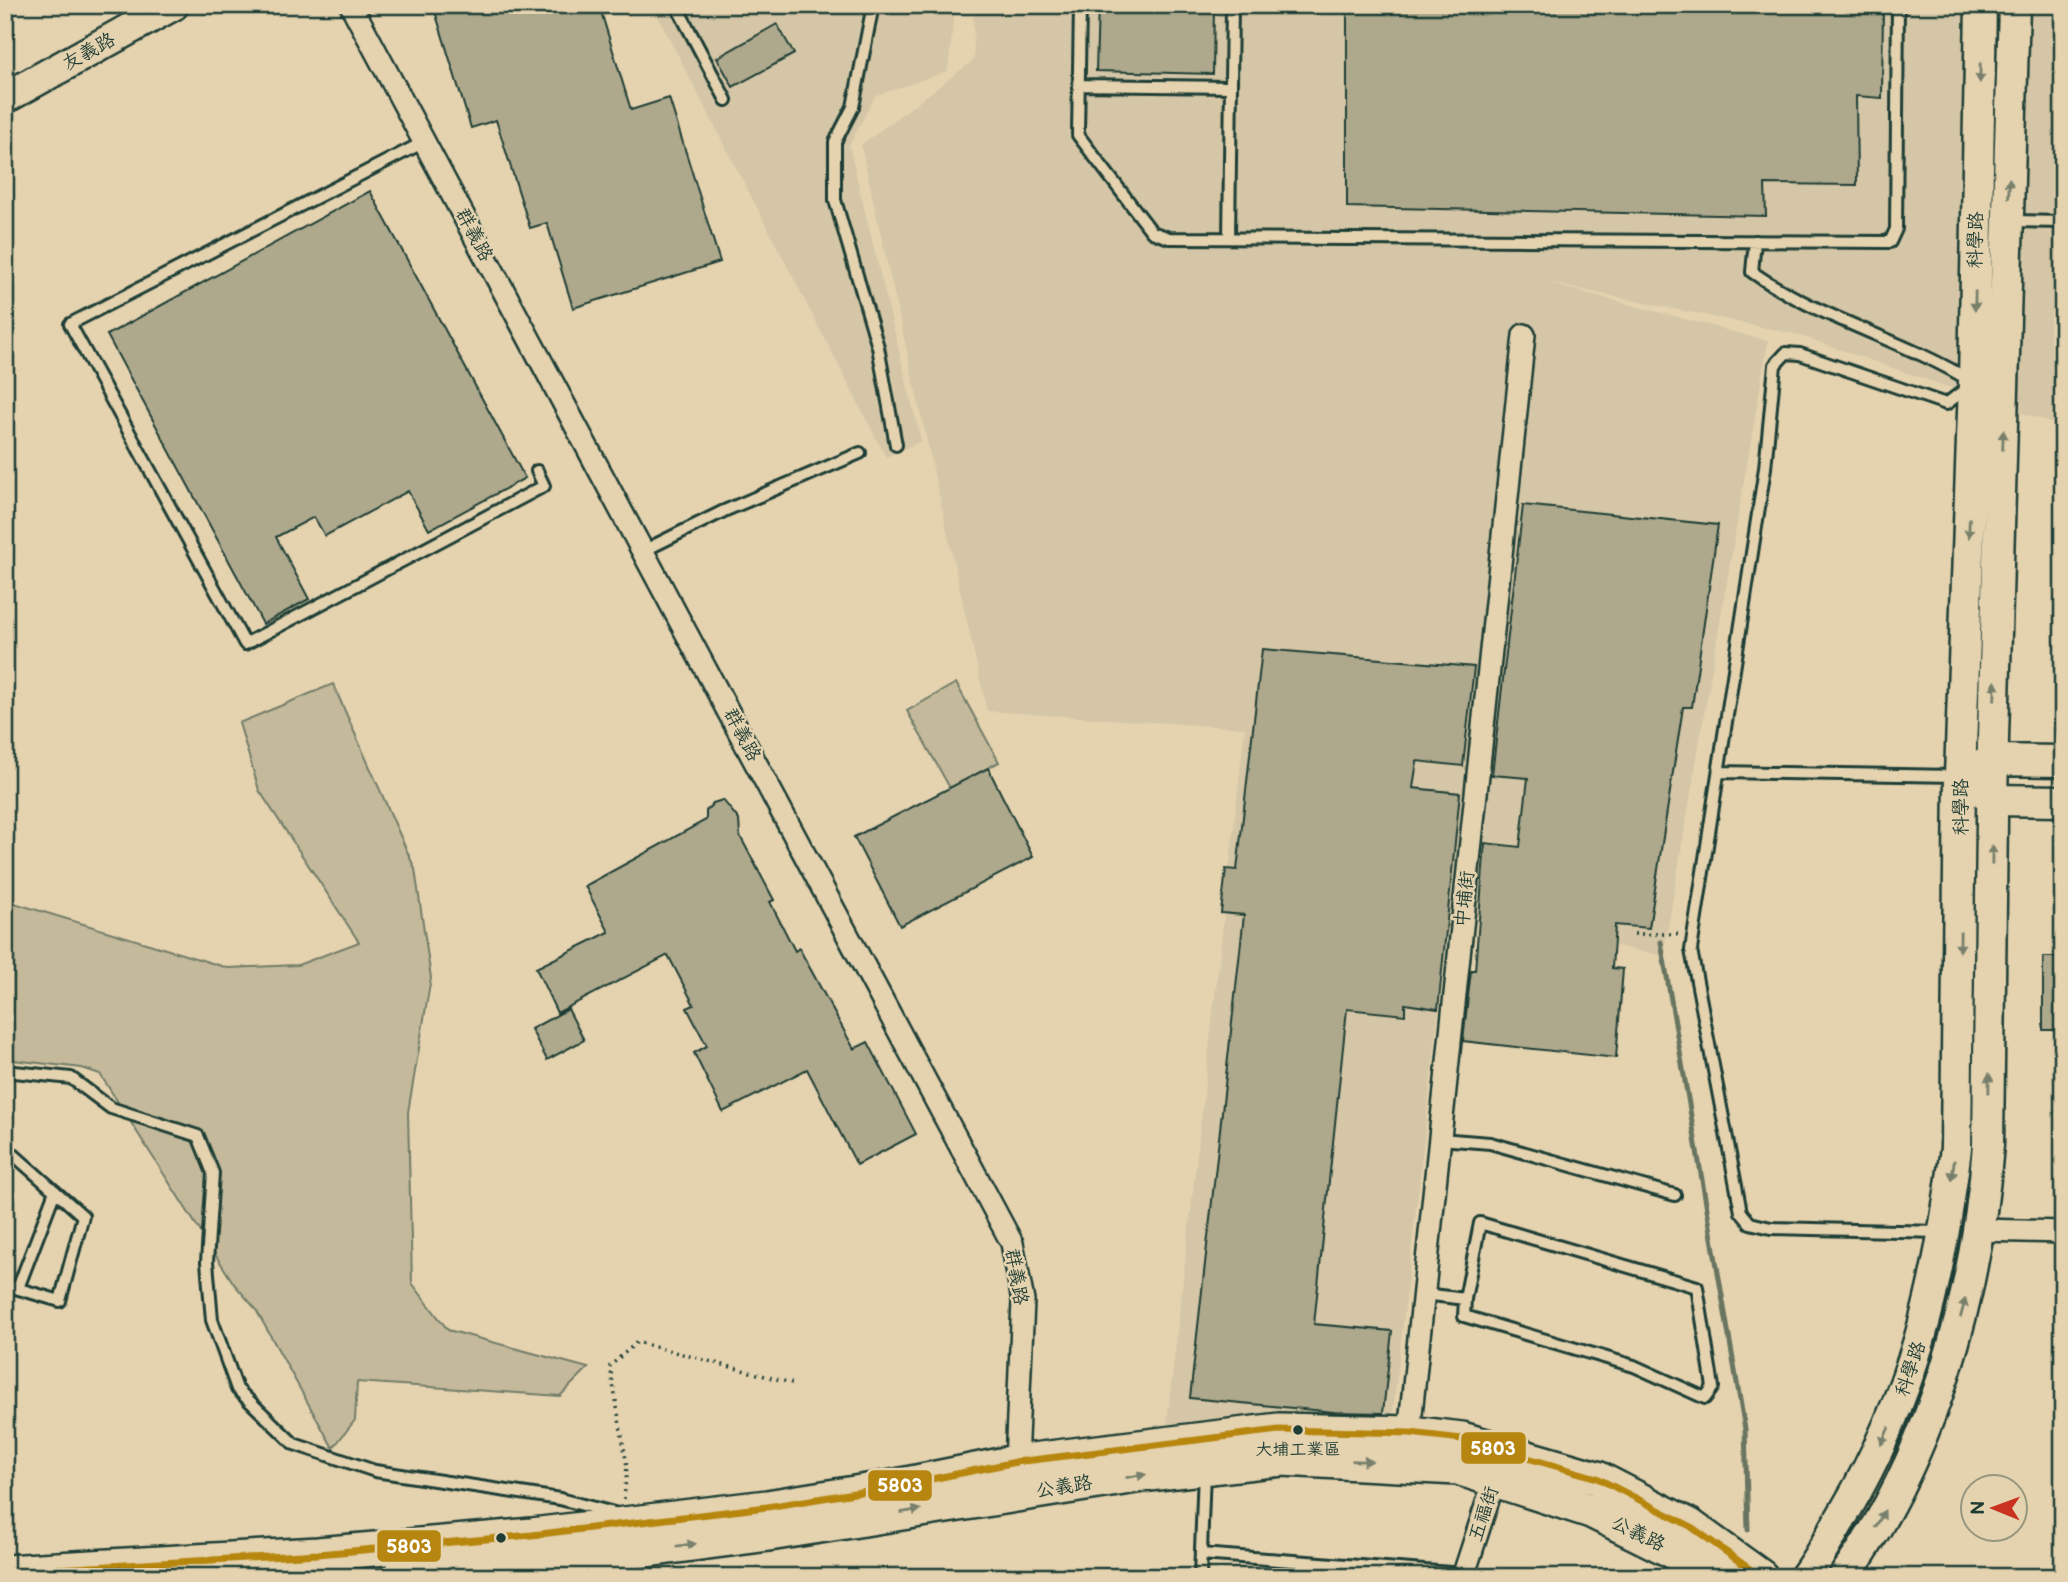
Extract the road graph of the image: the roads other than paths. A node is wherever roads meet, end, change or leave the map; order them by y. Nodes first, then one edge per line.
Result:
1 (173, 5) edge
2 (351, 5) edge
3 (676, 5) edge
4 (873, 5) edge
5 (1080, 5) edge
6 (1232, 5) edge
7 (1898, 5) edge
8 (1981, 5) edge
9 (2014, 5) edge
10 (1079, 85) junction
11 (1230, 87) junction
12 (5, 98) edge
13 (726, 100) dead end
14 (424, 142) junction
15 (2008, 221) junction
16 (2063, 222) edge
17 (1229, 238) junction
18 (1755, 241) junction
19 (1524, 335) dead end
20 (1974, 383) junction
21 (2005, 383) junction
22 (896, 445) dead end
23 (860, 453) dead end
24 (537, 471) dead end
25 (643, 551) junction
26 (1994, 760) junction
27 (2063, 761) edge
28 (1721, 772) junction
29 (1960, 776) junction
30 (1994, 800) junction
31 (2063, 801) edge
32 (5, 1071) edge
33 (1440, 1139) junction
34 (5, 1147) edge
35 (55, 1191) junction
36 (1675, 1195) dead end
37 (1979, 1230) junction
38 (1943, 1232) junction
39 (2063, 1232) edge
40 (5, 1285) edge
41 (18, 1289) junction
42 (1424, 1294) junction
43 (1465, 1299) junction
44 (1407, 1448) junction
45 (1202, 1453) junction
46 (1016, 1462) junction
47 (1499, 1465) junction
48 (1022, 1494) junction
49 (643, 1531) junction
50 (1200, 1554) junction
51 (532, 1555) edge
52 (5, 1572) edge
53 (1464, 1576) edge
54 (399, 1577) edge
55 (1200, 1577) edge
56 (1709, 1577) edge
57 (1761, 1577) edge
58 (1805, 1577) edge
59 (1843, 1577) edge

1 - 12 street, 友義路
2 - 14 street, 群義路
3 - 13 lane
4 - 22 lane
5 - 10 lane
6 - 11 lane
7 - 18 lane
8 -> 20 street, 科學路
15 -> 9 street, 科學路
10 - 11 lane
10 - 17 lane
11 - 17 lane
14 - 24 lane
14 - 25 street, 群義路
15 - 16 lane
15 - 21 street, 科學路
17 - 18 lane
18 - 20 lane
19 - 33 street, 中埔街
20 - 21 street
20 - 28 lane
20 -> 29 street, 科學路
26 -> 21 street, 科學路
23 - 25 lane
25 - 46 street, 群義路
26 - 27 street
26 - 29 street
26 - 30 street, 科學路
28 - 29 lane
28 - 38 lane
29 - 30 street
29 -> 38 street, 科學路
30 - 31 street
37 -> 30 street, 科學路
32 - 49 lane
33 - 36 lane
33 - 42 street, 中埔街
34 - 35 lane
35 - 41 lane
35 - 41 lane
37 - 39 street
59 -> 37 street, 科學路
38 -> 58 street, 科學路
40 - 41 lane
42 - 43 lane
42 - 44 street, 中埔街
43 - 43 lane
44 - 45 main road, 公義路
44 - 47 main road, 公義路
45 - 46 main road, 公義路
48 -> 45 main road, 公義路
45 - 50 lane
46 - 48 street, 群義路
46 - 49 main road, 公義路
47 - 53 street, 五福街
47 - 56 main road, 公義路
47 - 57 main road, 公義路
49 -> 48 main road, 公義路
49 - 51 main road, 公義路
50 - 53 lane
50 - 55 lane
51 - 52 main road, 公義路
51 - 54 main road, 公義路

